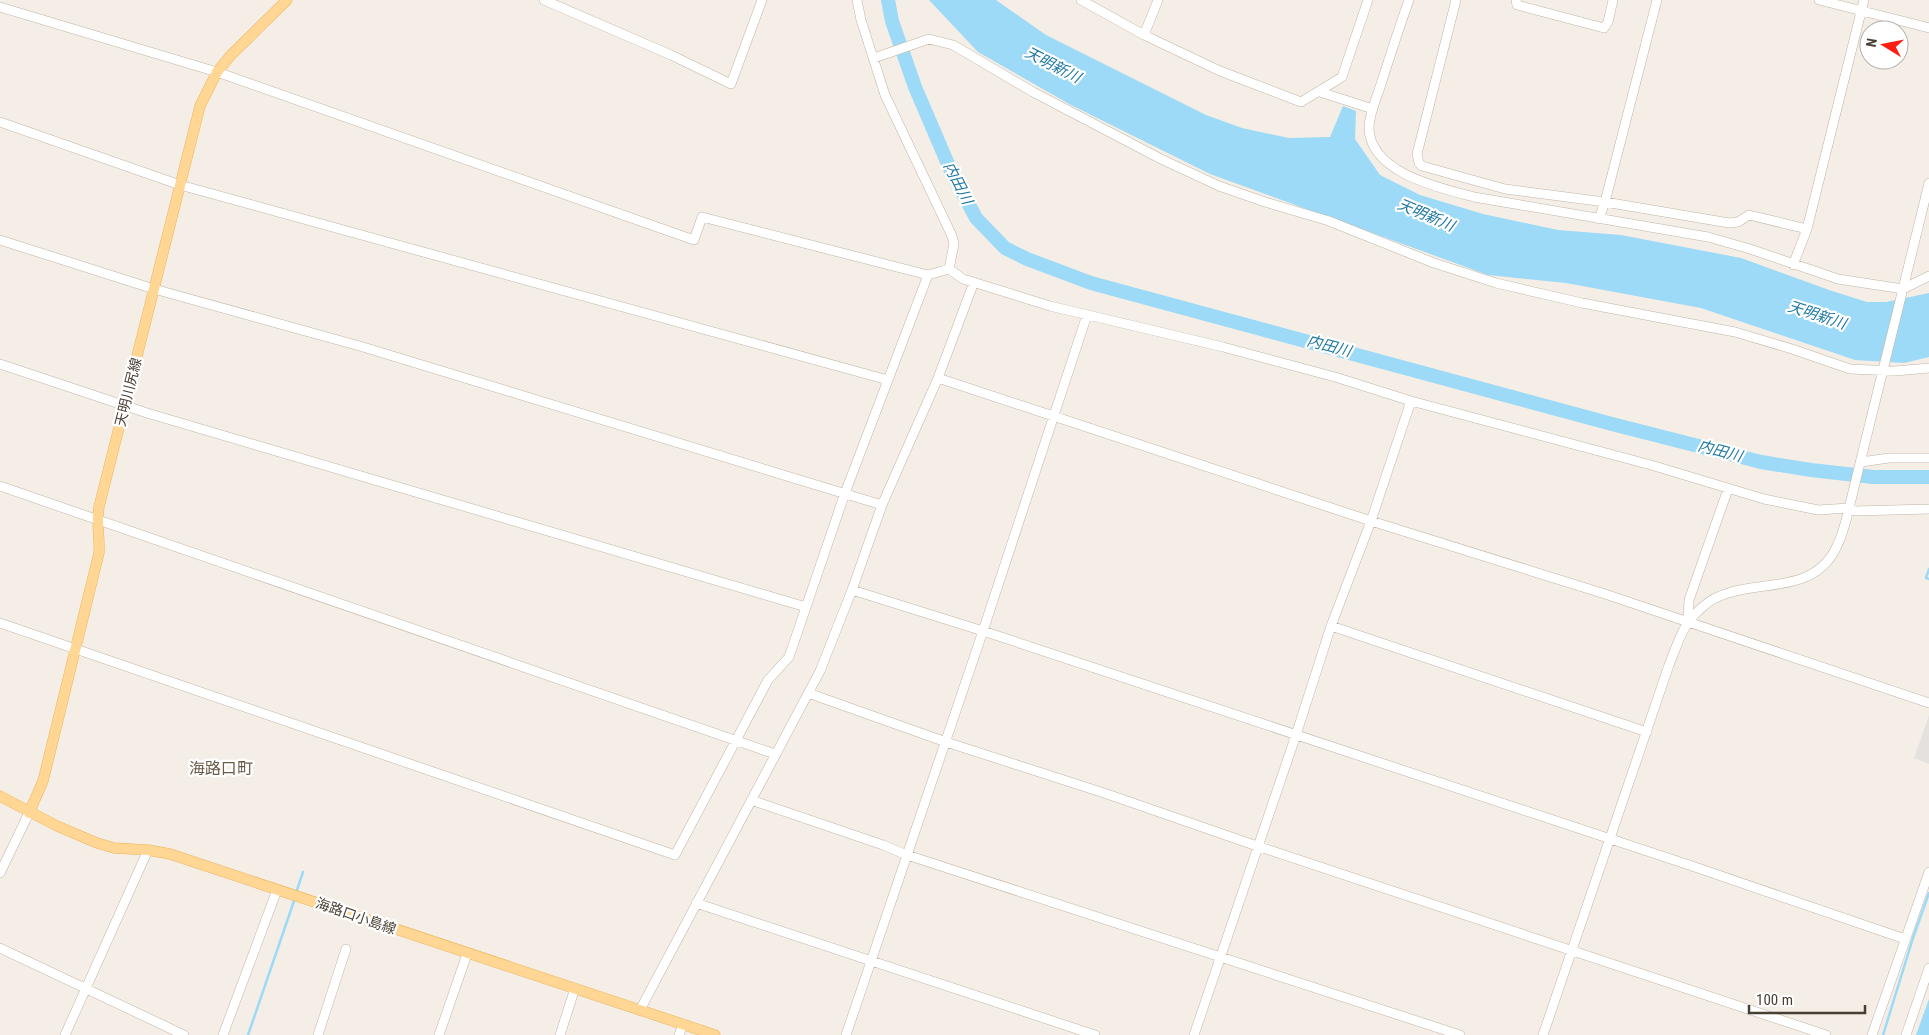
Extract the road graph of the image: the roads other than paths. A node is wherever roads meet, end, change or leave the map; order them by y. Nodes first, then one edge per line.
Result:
1 (288, 0) edge
2 (544, 0) edge
3 (762, 0) edge
4 (856, 0) edge
5 (1080, 0) edge
6 (1158, 0) edge
7 (1368, 0) edge
8 (1409, 0) edge
9 (1456, 0) edge
10 (1516, 0) edge
11 (1613, 0) edge
12 (1656, 0) edge
13 (1819, 0) edge
14 (1864, 0) edge
15 (0, 7) edge
16 (1861, 10) junction
17 (1929, 28) edge
18 (1144, 35) junction
19 (874, 58) junction
20 (216, 72) junction
21 (1320, 92) junction
22 (1373, 109) junction
23 (0, 122) edge
24 (1929, 183) edge
25 (180, 185) junction
26 (1606, 202) junction
27 (1599, 219) junction
28 (1807, 228) junction
29 (0, 240) edge
30 (1793, 265) junction
31 (949, 269) junction
32 (928, 275) junction
33 (1929, 276) edge
34 (974, 282) junction
35 (154, 289) junction
36 (1904, 289) junction
37 (1088, 315) junction
38 (0, 364) edge
39 (1929, 368) edge
40 (1883, 371) junction
41 (938, 378) junction
42 (888, 380) junction
43 (1411, 401) junction
44 (124, 406) junction
45 (1054, 417) junction
46 (1929, 458) edge
47 (1861, 462) junction
48 (0, 486) edge
49 (1728, 489) junction
50 (845, 493) junction
51 (882, 504) junction
52 (1849, 508) junction
53 (1929, 509) edge
54 (97, 518) junction
55 (1371, 521) junction
56 (852, 590) junction
57 (806, 607) junction
58 (1688, 622) junction
59 (0, 623) edge
60 (1331, 626) junction
61 (983, 631) junction
62 (75, 649) junction
63 (808, 693) junction
64 (1929, 703) edge
65 (1646, 732) junction
66 (1296, 735) junction
67 (735, 740) junction
68 (946, 742) junction
69 (775, 754) junction
70 (0, 796) edge
71 (751, 800) junction
72 (29, 813) junction
73 (1610, 840) junction
74 (1257, 846) junction
75 (148, 850) junction
76 (907, 855) junction
77 (1929, 872) edge
78 (0, 873) edge
79 (277, 890) junction
80 (696, 903) junction
81 (1905, 939) junction
82 (0, 948) edge
83 (346, 949) dead end
84 (1572, 951) junction
85 (466, 954) junction
86 (1220, 956) junction
87 (871, 961) junction
88 (1929, 968) edge
89 (575, 988) junction
90 (86, 989) junction
91 (640, 1010) junction
92 (683, 1024) junction
93 (64, 1035) edge
94 (184, 1035) edge
95 (223, 1035) edge
96 (318, 1035) edge
97 (440, 1035) edge
98 (560, 1035) edge
99 (679, 1035) edge
100 (715, 1035) edge
101 (846, 1035) edge
102 (1095, 1035) edge
103 (1194, 1035) edge
104 (1460, 1035) edge
105 (1543, 1035) edge
106 (1826, 1035) edge
107 (1872, 1035) edge
108 (1906, 1035) edge

1 - 20 main road, 天明川尻線
2 - 3 street
4 - 19 street
5 - 18 street
6 - 18 street
7 - 21 street
8 - 22 street
9 - 26 street
10 - 11 street
12 - 26 street
13 - 16 street
14 - 16 street
15 - 20 street
16 - 17 street
16 - 28 street
18 - 21 street
19 - 31 street
19 - 40 street
20 - 25 main road, 天明川尻線
20 - 32 street
21 - 22 street
22 - 27 street
23 - 25 street
24 - 36 street
25 - 35 main road, 天明川尻線
25 - 42 street
26 - 27 street
26 - 28 street
27 - 30 street
28 - 30 street
29 - 35 street
30 - 36 street
31 - 32 street
31 - 34 street
32 - 42 street
33 - 36 street
34 - 37 street
34 - 41 street
35 - 44 main road, 天明川尻線
35 - 50 street
36 - 40 street
37 - 43 street
37 - 45 street
38 - 44 street
39 - 40 street
40 - 47 street
41 - 45 street
41 - 51 street
42 - 50 street
43 - 49 street
43 - 55 street
44 - 54 main road, 天明川尻線
44 - 57 street
45 - 55 street
45 - 61 street
46 - 47 street
47 - 52 street
48 - 54 street
49 - 52 street
49 - 58 street
50 - 51 street
50 - 57 street
51 - 56 street
52 - 53 street
52 - 58 street
54 - 62 main road, 天明川尻線
54 - 67 street
55 - 58 street
55 - 60 street
56 - 61 street
56 - 63 street
57 - 67 street
58 - 64 street
58 - 65 street
59 - 62 street
60 - 65 street
60 - 66 street
61 - 66 street
61 - 68 street
62 - 67 street
62 - 72 main road, 天明川尻線
63 - 68 street
63 - 69 street
65 - 73 street
66 - 73 street
66 - 74 street
67 - 69 street
68 - 74 street
68 - 76 street
69 - 71 street
70 - 72 main road, 海路口小島線
71 - 76 street
71 - 80 street
72 - 75 main road, 海路口小島線
72 - 78 street
73 - 81 street
73 - 84 street
74 - 84 street
74 - 86 street
75 - 79 main road, 海路口小島線
75 - 90 street
76 - 86 street
76 - 87 street
77 - 81 street
79 - 85 main road, 海路口小島線
79 - 95 street
80 - 87 street
80 - 91 street
81 - 107 street
82 - 90 street
83 - 96 street
84 - 105 street
84 - 106 street
85 - 89 main road, 海路口小島線
85 - 97 street
86 - 103 street
86 - 104 street
87 - 101 street
87 - 102 street
88 - 108 street
89 - 91 main road, 海路口小島線
89 - 98 street
90 - 93 street
90 - 94 street
91 - 92 main road, 海路口小島線
92 - 99 street
92 - 100 main road, 海路口小島線

